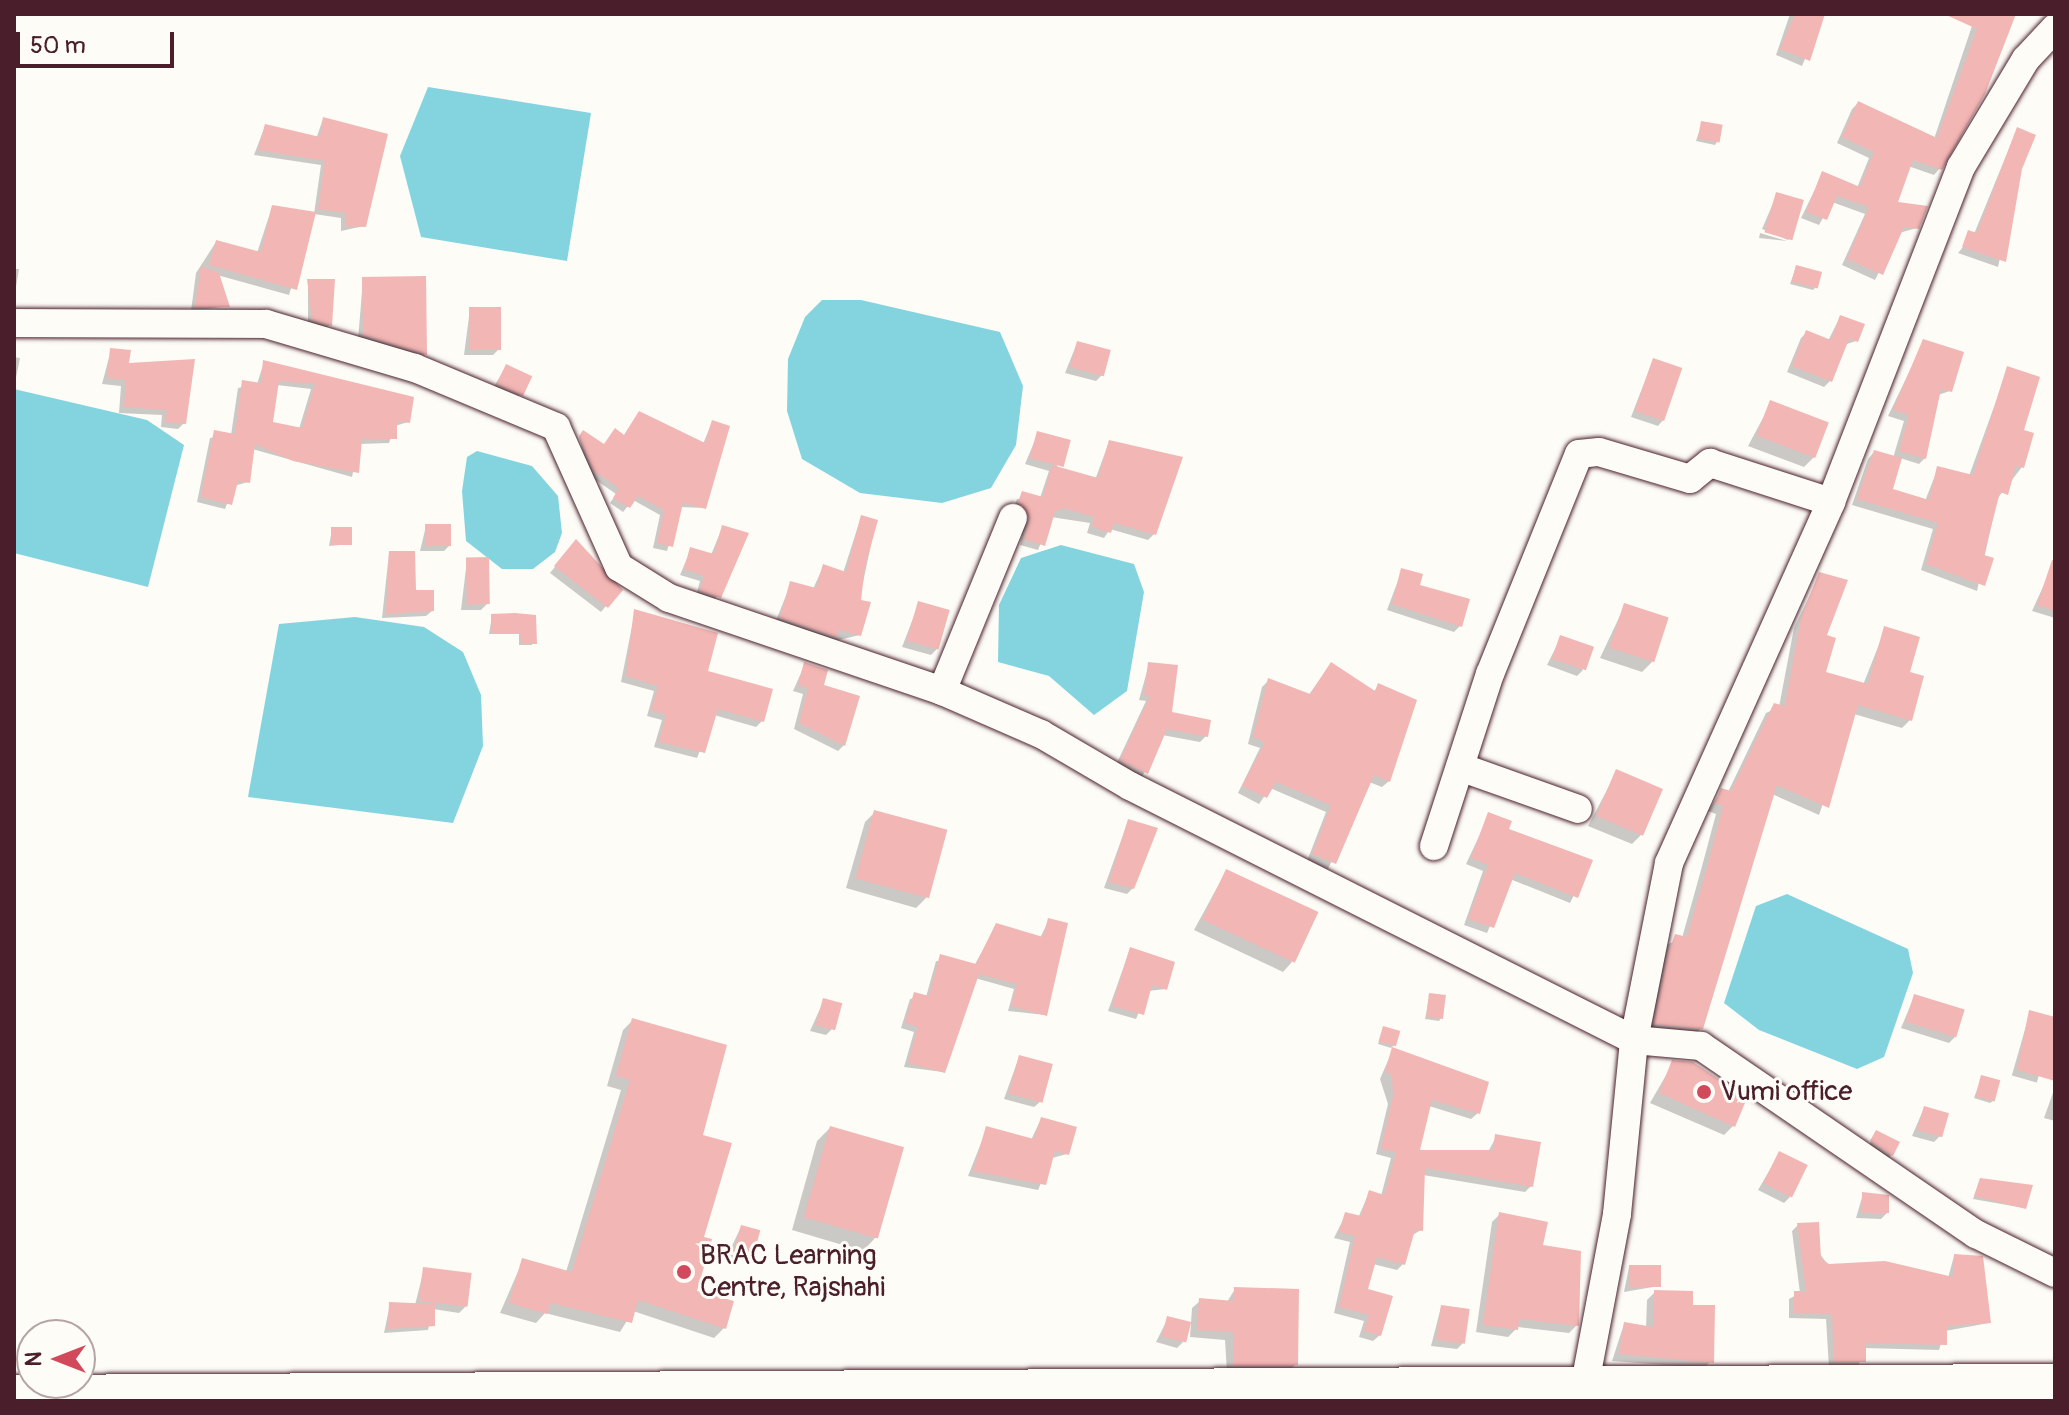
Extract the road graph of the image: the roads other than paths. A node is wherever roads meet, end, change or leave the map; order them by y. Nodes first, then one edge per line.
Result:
1 (2037, 14) edge
2 (2055, 28) edge
3 (2026, 59) junction
4 (14, 323) edge
5 (1831, 502) junction
6 (1013, 518) dead end
7 (942, 691) junction
8 (1460, 767) junction
9 (1578, 809) dead end
10 (1434, 846) dead end
11 (1634, 1040) junction
12 (2055, 1273) edge
13 (2055, 1382) edge
14 (1584, 1389) junction
15 (14, 1393) edge
16 (1803, 1393) edge
17 (1366, 1395) edge

1 - 3 street
2 - 3 street
3 - 5 street
4 - 7 street
5 - 8 street
5 - 11 street
6 - 7 street
7 - 11 street
8 - 9 street
8 - 10 street
11 - 12 street
11 - 14 street
13 - 16 main road
14 - 16 main road
14 - 17 main road
15 - 17 main road

